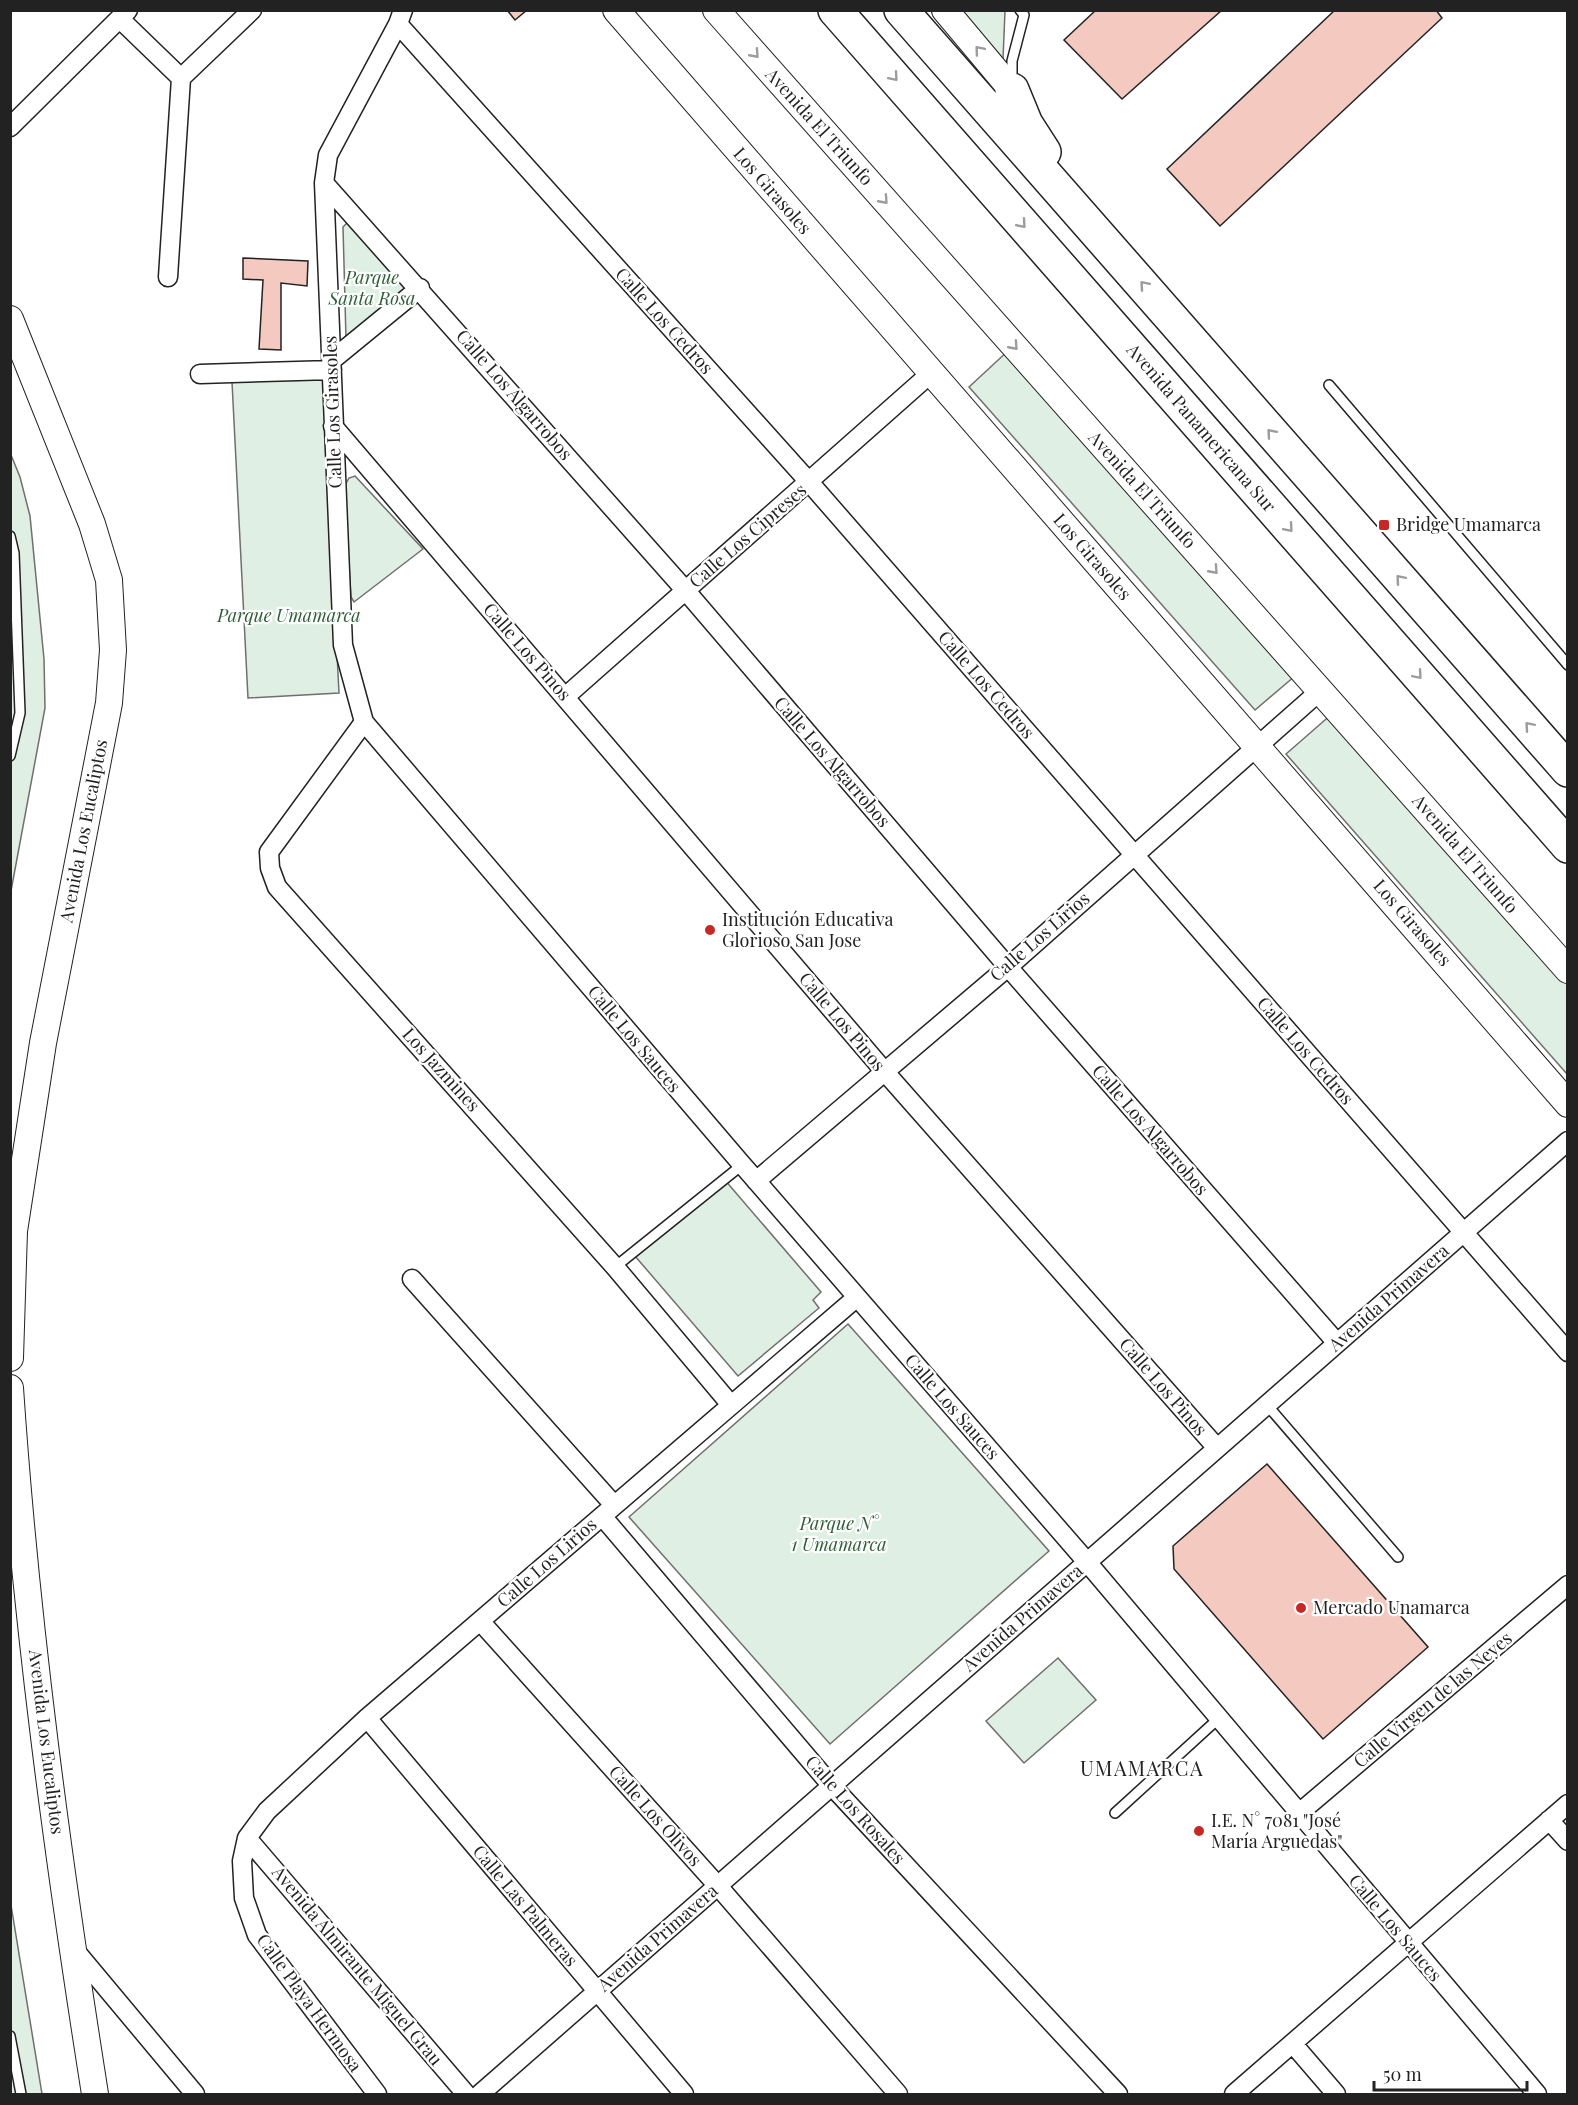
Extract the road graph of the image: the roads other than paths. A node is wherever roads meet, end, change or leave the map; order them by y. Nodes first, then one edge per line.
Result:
1 (252, 10) edge
2 (616, 10) edge
3 (716, 10) edge
4 (901, 10) edge
5 (945, 10) edge
6 (1024, 12) edge
7 (124, 15) edge
8 (400, 17) edge
9 (841, 18) edge
10 (181, 78) junction
11 (1012, 90) junction
12 (10, 127) edge
13 (324, 183) junction
14 (1111, 247) junction
15 (168, 277) dead end
16 (420, 288) junction
17 (10, 319) edge
18 (332, 365) junction
19 (200, 374) dead end
20 (930, 374) junction
21 (1329, 385) dead end
22 (333, 426) junction
23 (810, 483) junction
24 (10, 536) edge
25 (686, 591) junction
26 (1568, 665) edge
27 (1321, 690) junction
28 (565, 697) junction
29 (363, 722) junction
30 (1259, 746) junction
31 (10, 756) edge
32 (1568, 770) edge
33 (1568, 846) edge
34 (1134, 855) junction
35 (1008, 967) junction
36 (1568, 970) edge
37 (885, 1072) junction
38 (1568, 1104) edge
39 (1568, 1141) edge
40 (742, 1165) junction
41 (756, 1181) junction
42 (1464, 1233) junction
43 (615, 1267) junction
44 (412, 1279) dead end
45 (856, 1298) junction
46 (1337, 1343) junction
47 (1568, 1352) edge
48 (10, 1358) edge
49 (10, 1388) edge
50 (731, 1405) junction
51 (1267, 1405) junction
52 (1217, 1448) junction
53 (608, 1510) junction
54 (1398, 1557) dead end
55 (1087, 1562) junction
56 (1568, 1586) edge
57 (480, 1621) junction
58 (367, 1718) junction
59 (1218, 1719) junction
60 (831, 1785) junction
61 (1568, 1804) edge
62 (1114, 1813) dead end
63 (1298, 1814) junction
64 (1549, 1820) junction
65 (247, 1838) junction
66 (1568, 1842) edge
67 (718, 1886) junction
68 (1408, 1943) junction
69 (70, 1944) junction
70 (597, 1992) junction
71 (10, 2036) edge
72 (1293, 2044) junction
73 (21, 2094) edge
74 (95, 2094) edge
75 (195, 2094) edge
76 (377, 2094) edge
77 (466, 2094) edge
78 (480, 2094) edge
79 (684, 2094) edge
80 (898, 2094) edge
81 (1118, 2094) edge
82 (1234, 2094) edge
83 (1336, 2094) edge
84 (1537, 2094) edge

1 - 10 street
2 - 20 street, Los Girasoles
3 -> 27 street, Avenida El Triunfo
4 - 14 highway
11 -> 5 street
6 - 11 lane
7 - 10 street
7 - 12 street
8 - 13 street, Calle Los Girasoles
8 - 23 street, Calle Los Cedros
9 -> 33 highway, Avenida Panamericana Sur
10 - 15 street
11 - 14 highway
13 - 16 street, Calle Los Algarrobos
13 - 18 street, Calle Los Girasoles
32 -> 14 highway
16 - 18 street
16 - 25 street, Calle Los Algarrobos
17 - 48 street, Avenida Los Eucaliptos
18 - 19 street
18 - 22 street, Calle Los Girasoles
20 - 23 street, Calle Los Cipreses
20 - 30 street, Los Girasoles
21 - 26 lane
22 - 28 street, Calle Los Pinos
22 - 29 street, Calle Los Girasoles
23 - 25 street, Calle Los Cipreses
23 - 34 street, Calle Los Cedros
24 - 31 lane
25 - 28 street, Calle Los Cipreses
25 - 35 street, Calle Los Algarrobos
27 - 30 street, Calle Los Lirios
27 - 36 street, Avenida El Triunfo
28 - 37 street, Calle Los Pinos
29 - 40 street, Calle Los Sauces
29 - 43 street, Los Jazmines
30 - 34 street, Calle Los Lirios
30 - 38 street, Los Girasoles
34 - 35 street, Calle Los Lirios
34 - 42 street, Calle Los Cedros
35 - 37 street, Calle Los Lirios
35 - 46 street, Calle Los Algarrobos
37 - 41 street, Calle Los Lirios
37 - 52 street, Calle Los Pinos
39 - 42 street, Avenida Primavera
40 - 41 street, Calle Los Sauces
40 - 43 lane
41 - 45 street, Calle Los Sauces
42 - 46 street, Avenida Primavera
42 - 47 street, Calle Los Cedros
43 - 50 street, Los Jazmines
44 - 53 street, Calle Los Rosales
45 - 50 street, Calle Los Lirios
45 - 55 street, Calle Los Sauces
46 - 51 street, Avenida Primavera
49 - 69 street, Avenida Los Eucaliptos
50 - 53 street, Calle Los Lirios
51 - 52 street, Avenida Primavera
51 - 54 lane
52 - 55 street, Avenida Primavera
53 - 57 street, Calle Los Lirios
53 - 60 street, Calle Los Rosales
55 - 59 street, Calle Los Sauces
55 - 60 street, Avenida Primavera
56 - 63 street, Calle Virgen de las Neyes
57 - 58 street, Calle Los Lirios
57 - 67 street, Calle Los Olivos
58 - 65 street, Calle Los Lirios
58 - 70 street, Calle Las Palmeras
59 - 62 lane
59 - 63 street, Calle Los Sauces
60 - 67 street, Avenida Primavera
60 - 81 street, Calle Los Rosales
61 - 64 street
63 - 68 street, Calle Los Sauces
64 - 66 street
64 - 68 street
65 - 76 street, Calle Playa Hermosa
65 - 77 street, Avenida Almirante Miguel Grau
67 - 70 street, Avenida Primavera
67 - 80 street, Calle Los Olivos
68 - 72 street
68 - 84 street, Calle Los Sauces
69 - 74 street, Avenida Los Eucaliptos
69 - 75 street
70 - 78 street, Avenida Primavera
70 - 79 street, Calle Las Palmeras
71 - 73 lane
72 - 82 street
72 - 83 street

